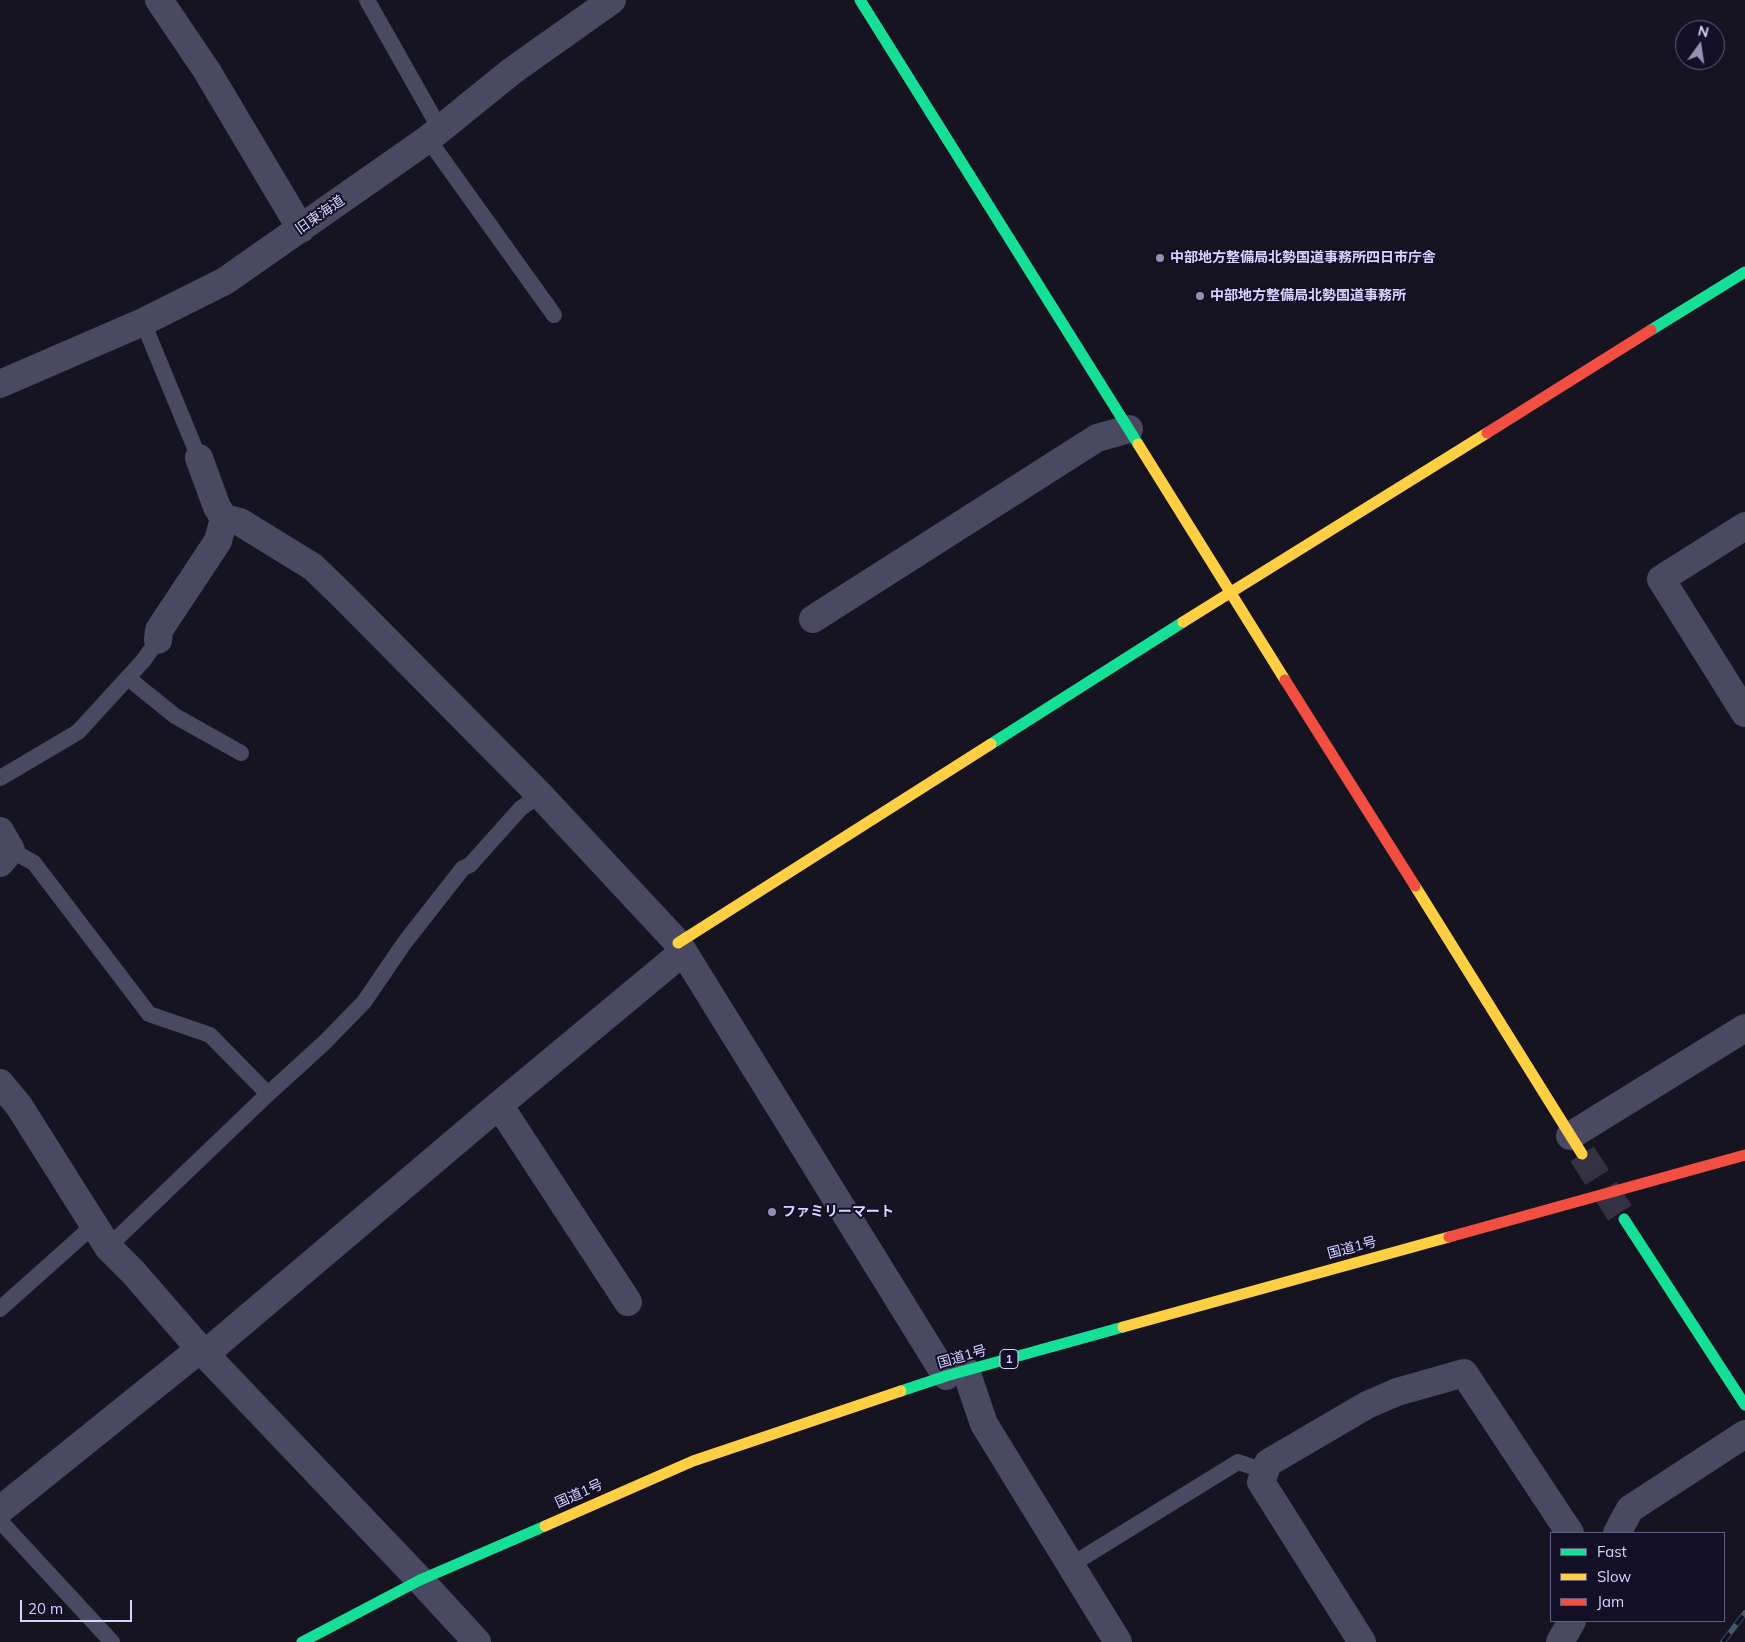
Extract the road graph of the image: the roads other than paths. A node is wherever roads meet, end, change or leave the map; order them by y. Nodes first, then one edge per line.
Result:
1 (159, 0) edge
2 (367, 0) edge
3 (612, 0) edge
4 (860, 0) edge
5 (434, 134) junction
6 (301, 229) junction
7 (1745, 272) edge
8 (554, 315) dead end
9 (143, 322) junction
10 (0, 384) edge
11 (1129, 429) junction
12 (199, 458) joint
13 (224, 518) junction
14 (1745, 526) edge
15 (1230, 592) junction
16 (813, 619) dead end
17 (158, 640) joint
18 (128, 678) junction
19 (1745, 713) edge
20 (241, 753) dead end
21 (0, 778) edge
22 (540, 796) junction
23 (4, 848) edge
24 (680, 948) junction
25 (1745, 1028) edge
26 (0, 1083) edge
27 (268, 1094) junction
28 (499, 1105) junction
29 (1576, 1145) joint
30 (1745, 1155) edge
31 (1624, 1219) tunnel mouth
32 (101, 1236) junction
33 (628, 1302) dead end
34 (0, 1310) edge
35 (202, 1351) junction
36 (956, 1374) junction
37 (1745, 1405) edge
38 (1745, 1434) edge
39 (1264, 1471) junction
40 (0, 1510) edge
41 (0, 1521) edge
42 (1569, 1532) edge
43 (1618, 1532) edge
44 (1071, 1565) junction
45 (420, 1580) junction
46 (1571, 1622) edge
47 (112, 1642) edge
48 (302, 1642) edge
49 (477, 1642) edge
50 (1118, 1642) edge
51 (1362, 1642) edge
52 (1560, 1642) edge

1 - 6 street
2 - 5 lane
3 - 5 street, 旧東海道
4 - 11 main road
5 - 6 street, 旧東海道
5 - 8 lane
6 - 9 street, 旧東海道
7 - 15 main road
9 - 10 street, 旧東海道
9 - 12 lane
11 - 15 main road
11 - 16 street
12 - 13 street
13 - 17 street
13 - 22 street
14 - 19 street
15 - 24 main road
15 - 29 main road
17 - 18 lane
18 - 20 lane
18 - 21 lane
22 - 24 street
22 - 27 lane
23 - 27 lane
24 - 28 street
24 - 36 street
25 - 29 street
26 - 32 street
27 - 32 lane
28 - 33 street
28 - 35 street
30 - 36 main road, 国道1号 / 1
31 - 37 main road
32 - 34 lane
32 - 35 street
35 - 40 street
35 - 45 street
36 - 44 street
36 - 45 main road, 国道1号 / 1
38 - 43 street
39 - 42 street
39 - 44 lane
39 - 51 street
41 - 47 lane
44 - 50 street
45 - 48 main road, 国道1号 / 1
45 - 49 street
46 - 52 street

